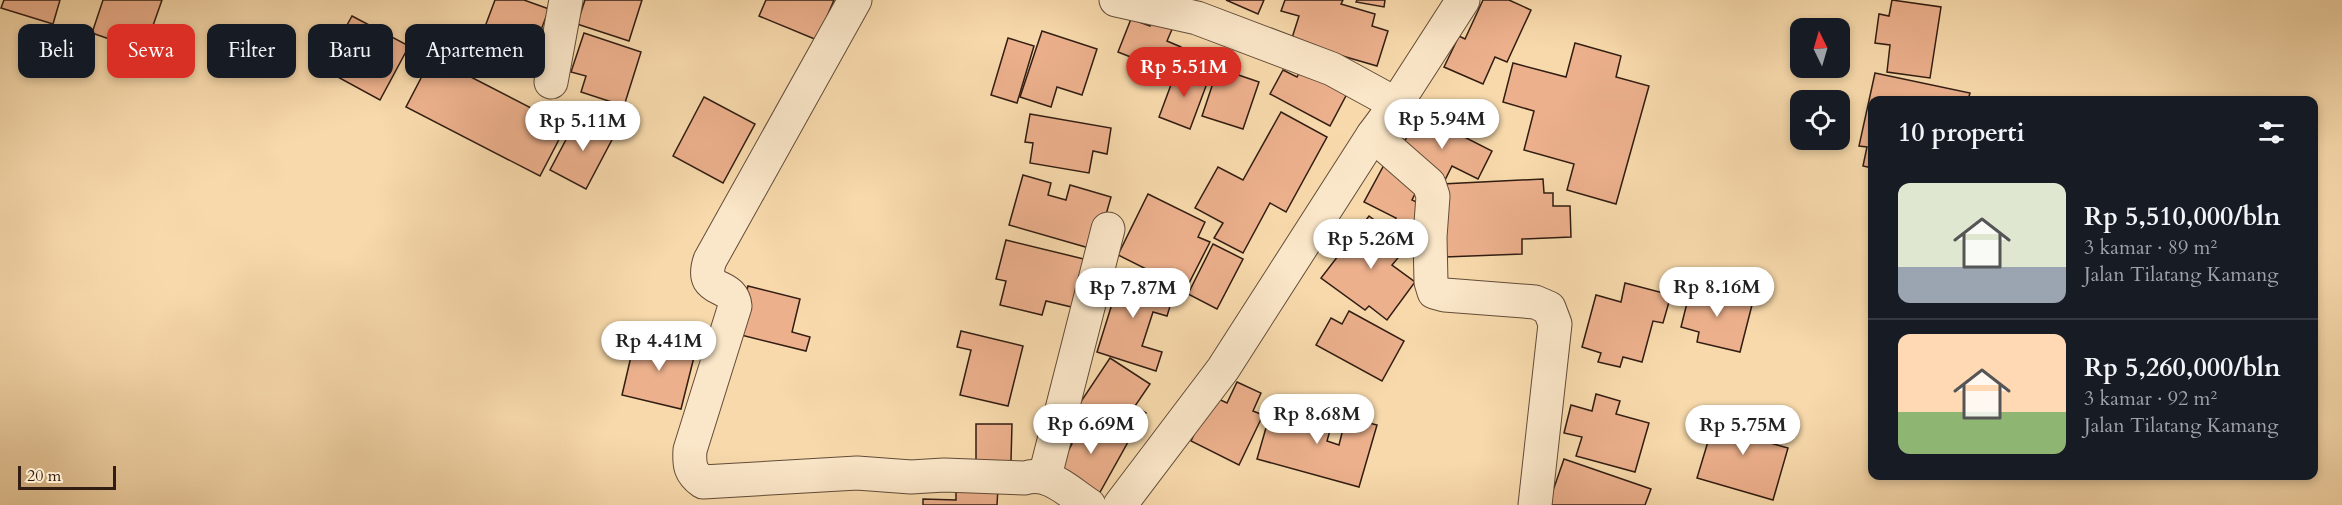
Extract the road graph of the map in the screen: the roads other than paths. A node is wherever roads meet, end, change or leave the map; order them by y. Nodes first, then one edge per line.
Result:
1 (566, 0) edge
2 (855, 0) edge
3 (1116, 0) edge
4 (1463, 0) edge
5 (1197, 9) edge
6 (551, 82) dead end
7 (1396, 104) junction
8 (1373, 135) junction
9 (1108, 229) dead end
10 (1045, 476) junction
11 (1089, 505) edge
12 (1120, 505) edge
13 (1535, 505) edge

1 - 6 street
2 - 10 street
3 - 5 street
4 - 7 street
5 - 7 street
7 - 8 street
8 - 12 street
8 - 13 street
9 - 10 street
10 - 11 street

